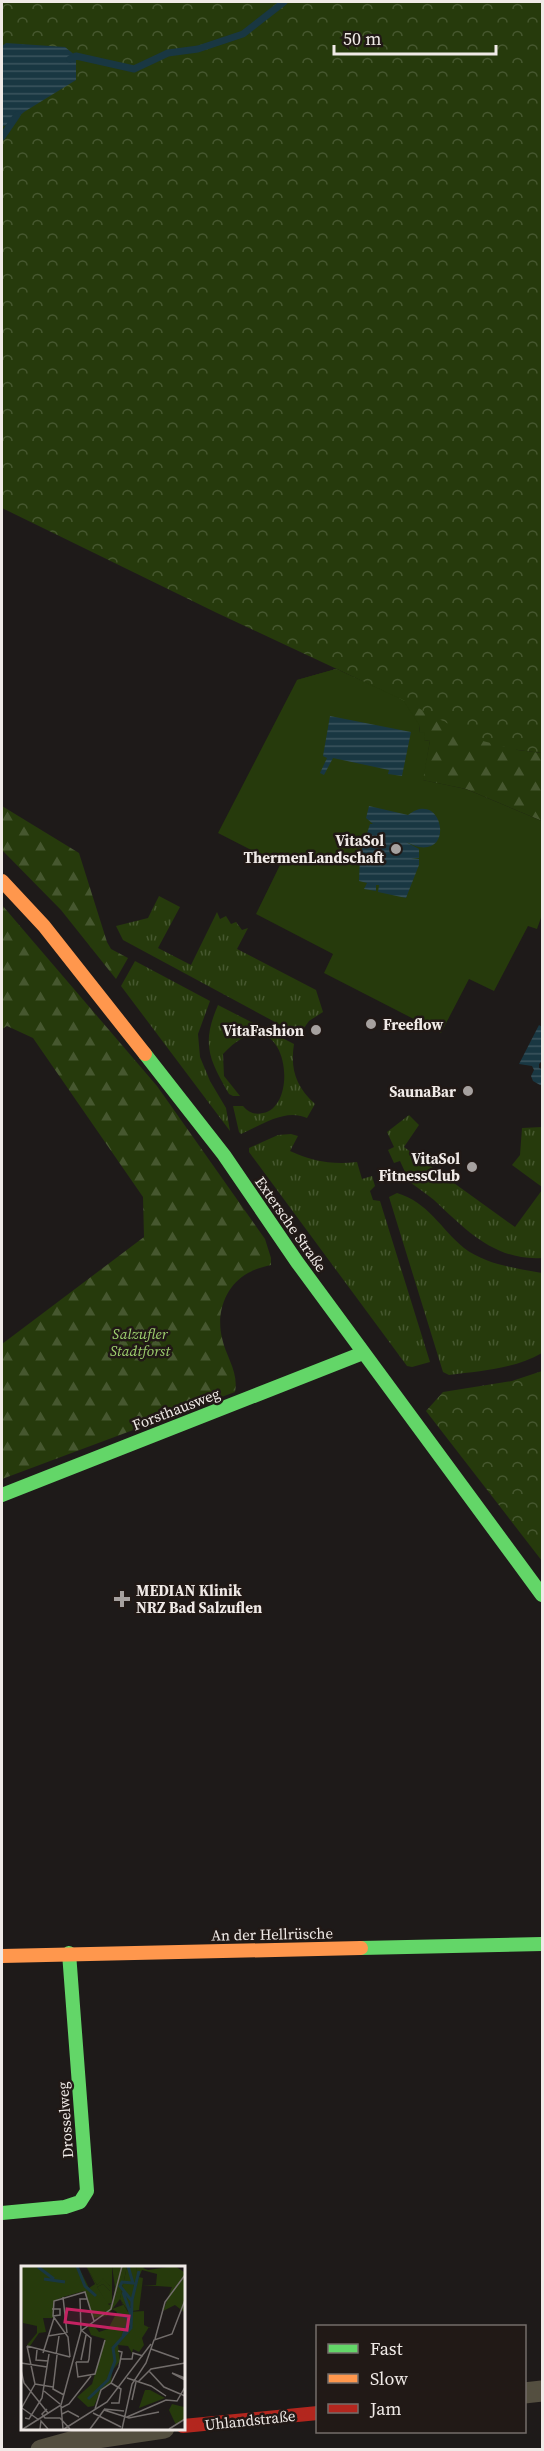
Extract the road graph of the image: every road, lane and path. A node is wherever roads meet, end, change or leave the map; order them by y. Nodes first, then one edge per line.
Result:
1 (2, 881) edge
2 (363, 1353) junction
3 (2, 1495) edge
4 (543, 1595) edge
5 (543, 1944) edge
6 (69, 1953) junction
7 (2, 1956) edge
8 (2, 2213) edge
9 (543, 2391) edge
10 (526, 2393) edge
11 (316, 2413) edge
12 (184, 2426) edge
13 (151, 2430) edge
14 (41, 2450) edge

1 - 2 street, Extersche Straße
2 - 3 street, Forsthausweg
2 - 4 street, Extersche Straße
5 - 6 street, An der Hellrüsche
6 - 7 street, An der Hellrüsche
6 - 8 street, Drosselweg
9 - 10 street
11 - 12 street, Uhlandstraße
13 - 14 street

